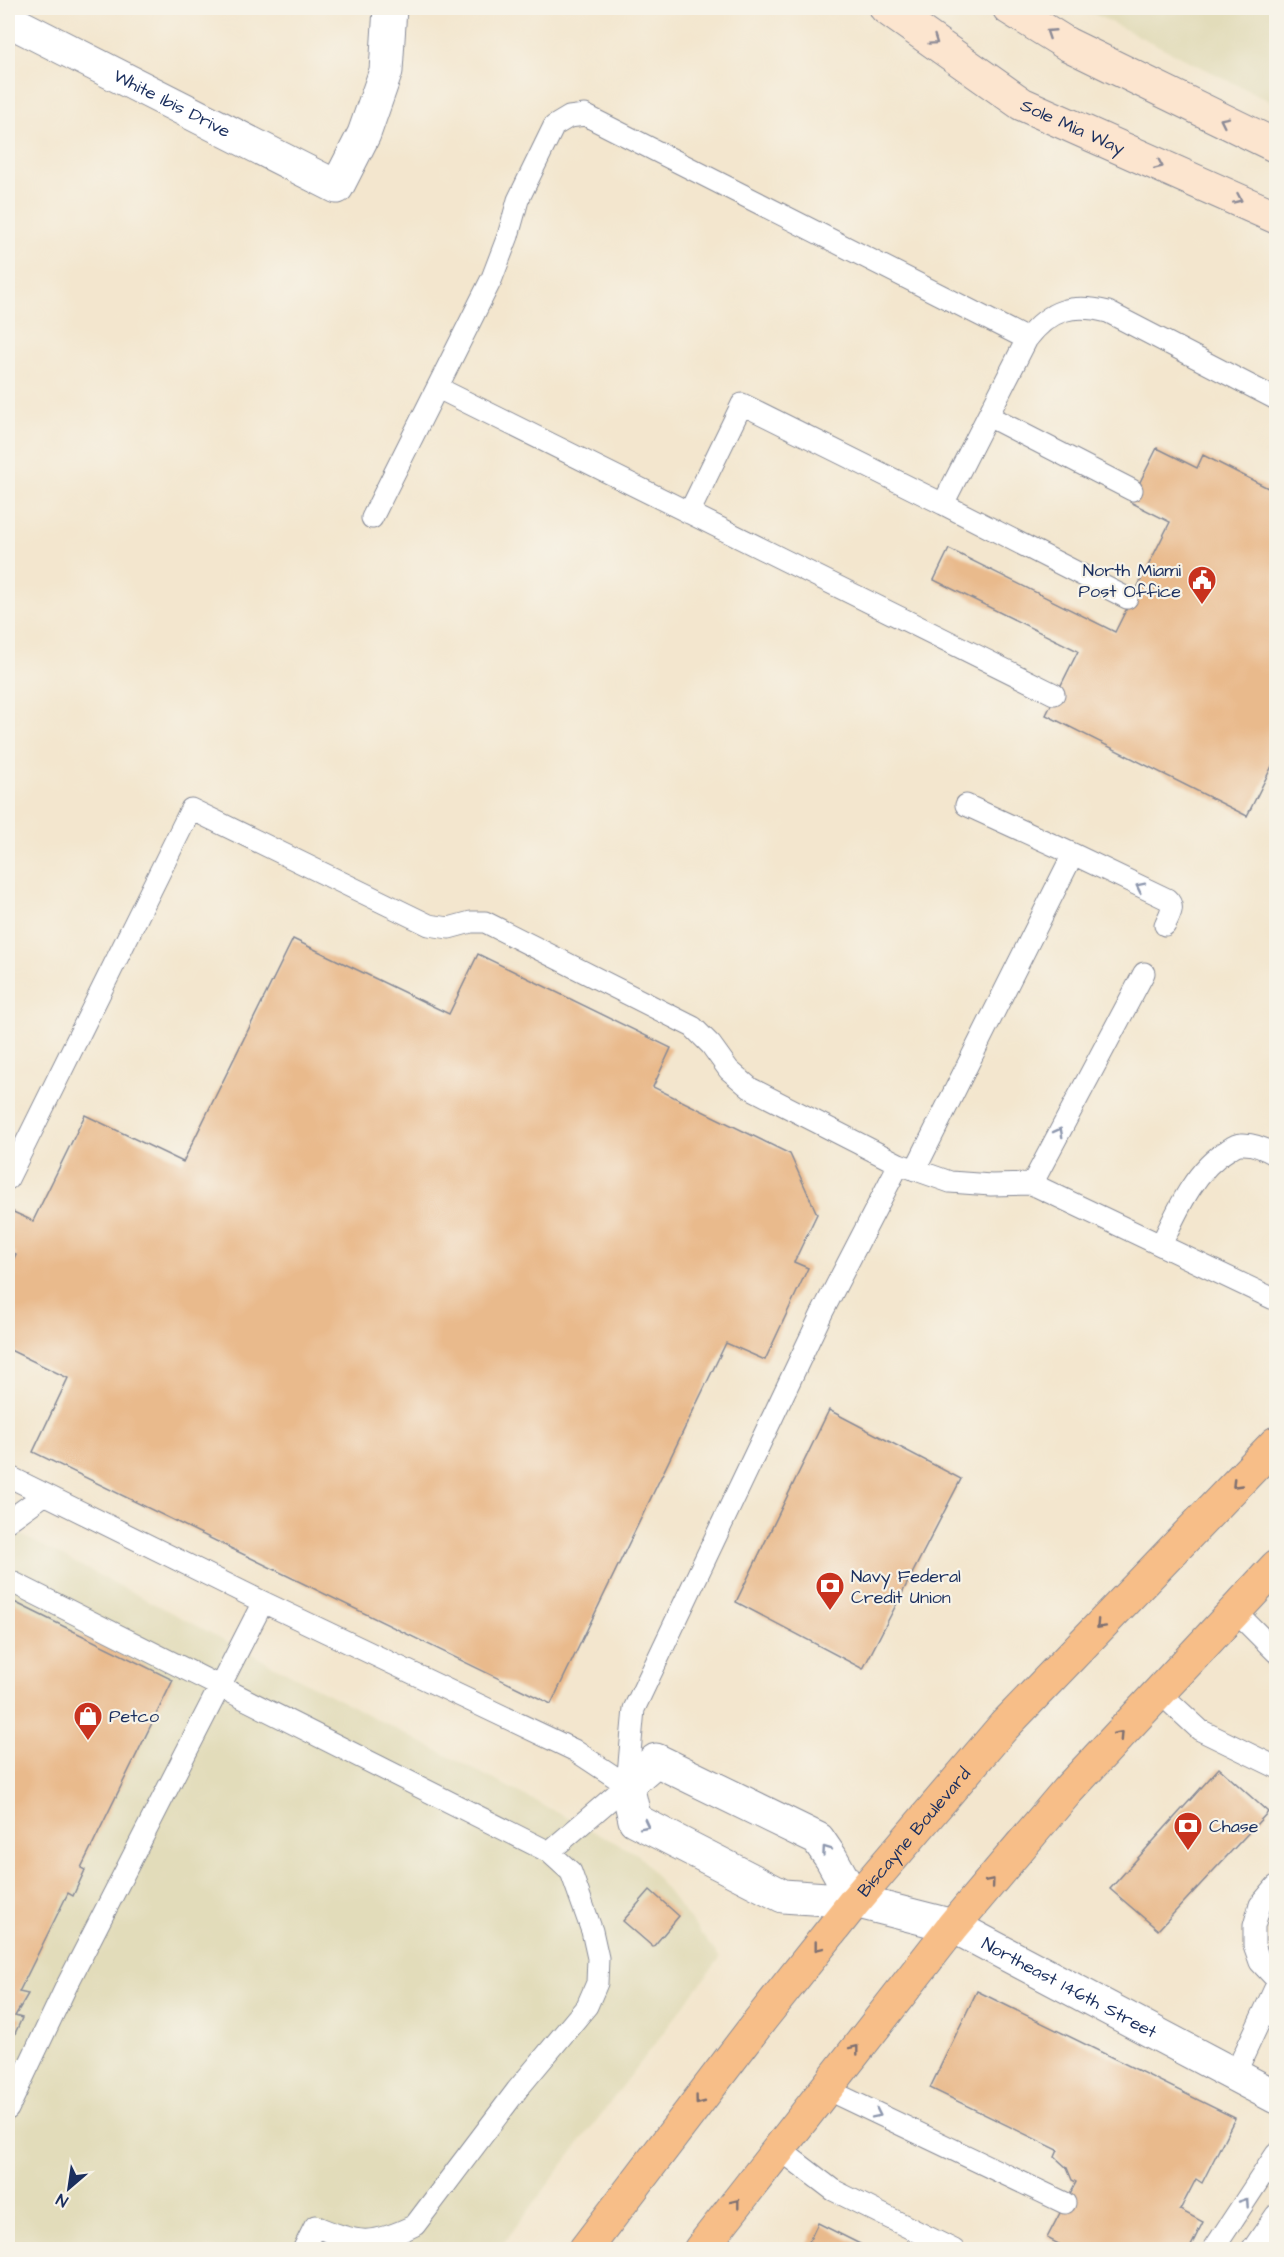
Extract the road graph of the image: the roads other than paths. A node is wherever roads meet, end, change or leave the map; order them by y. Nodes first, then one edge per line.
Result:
1 (390, 8) edge
2 (886, 8) edge
3 (1009, 8) edge
4 (8, 20) edge
5 (1276, 146) edge
6 (1276, 217) edge
7 (1027, 339) junction
8 (438, 388) junction
9 (1276, 399) edge
10 (988, 416) junction
11 (1132, 490) dead end
12 (944, 504) junction
13 (689, 513) junction
14 (372, 518) dead end
15 (1127, 598) dead end
16 (1054, 694) dead end
17 (966, 805) dead end
18 (1074, 854) junction
19 (1165, 925) dead end
20 (1144, 973) dead end
21 (1276, 1155) edge
22 (907, 1167) junction
23 (8, 1179) edge
24 (1032, 1184) junction
25 (1161, 1245) junction
26 (1276, 1300) edge
27 (1276, 1443) edge
28 (8, 1476) edge
29 (44, 1495) junction
30 (8, 1521) edge
31 (1276, 1567) edge
32 (8, 1580) edge
33 (263, 1602) junction
34 (1234, 1610) junction
35 (1276, 1652) edge
36 (220, 1687) junction
37 (1159, 1692) junction
38 (1276, 1767) edge
39 (627, 1785) junction
40 (549, 1852) junction
41 (1276, 1886) edge
42 (855, 1901) junction
43 (953, 1926) junction
44 (1276, 1979) edge
45 (1276, 1986) edge
46 (1235, 2074) junction
47 (824, 2088) junction
48 (1276, 2097) edge
49 (8, 2109) edge
50 (778, 2148) junction
51 (1276, 2154) edge
52 (1065, 2203) dead end
53 (1276, 2215) edge
54 (303, 2250) edge
55 (585, 2250) edge
56 (700, 2250) edge
57 (954, 2250) edge
58 (1213, 2250) edge
59 (1252, 2250) edge

1 - 4 street, White Ibis Drive
2 -> 6 street, Sole Mia Way
5 -> 3 street
7 - 8 lane
7 - 9 lane
7 - 10 lane
8 - 13 lane
8 - 14 lane
10 - 11 lane
10 - 12 lane
12 - 13 lane
12 - 15 lane
13 - 16 lane
17 - 18 lane
19 -> 18 lane
18 - 22 lane
24 -> 20 lane
21 - 25 lane
22 - 23 lane
22 - 24 lane
22 - 39 lane
24 - 25 lane
25 - 26 lane
27 -> 42 main road, Biscayne Boulevard
28 - 29 lane
29 - 30 lane
29 - 33 lane
31 - 34 main road
32 - 36 lane
33 - 36 lane
33 - 39 lane
34 - 35 lane
34 - 37 main road
36 - 40 lane
36 - 49 lane
37 - 38 lane
43 -> 37 main road
39 - 40 lane
39 -> 42 street, Northeast 146th Street
42 -> 39 street
40 - 54 lane
41 - 44 lane
42 - 43 street, Northeast 146th Street
42 -> 55 main road, Biscayne Boulevard
43 - 46 street, Northeast 146th Street
47 -> 43 main road
45 - 46 lane
46 - 48 street, Northeast 146th Street
47 - 50 main road
47 -> 52 lane
56 -> 50 main road
50 - 57 lane
58 -> 51 lane
53 - 59 lane

